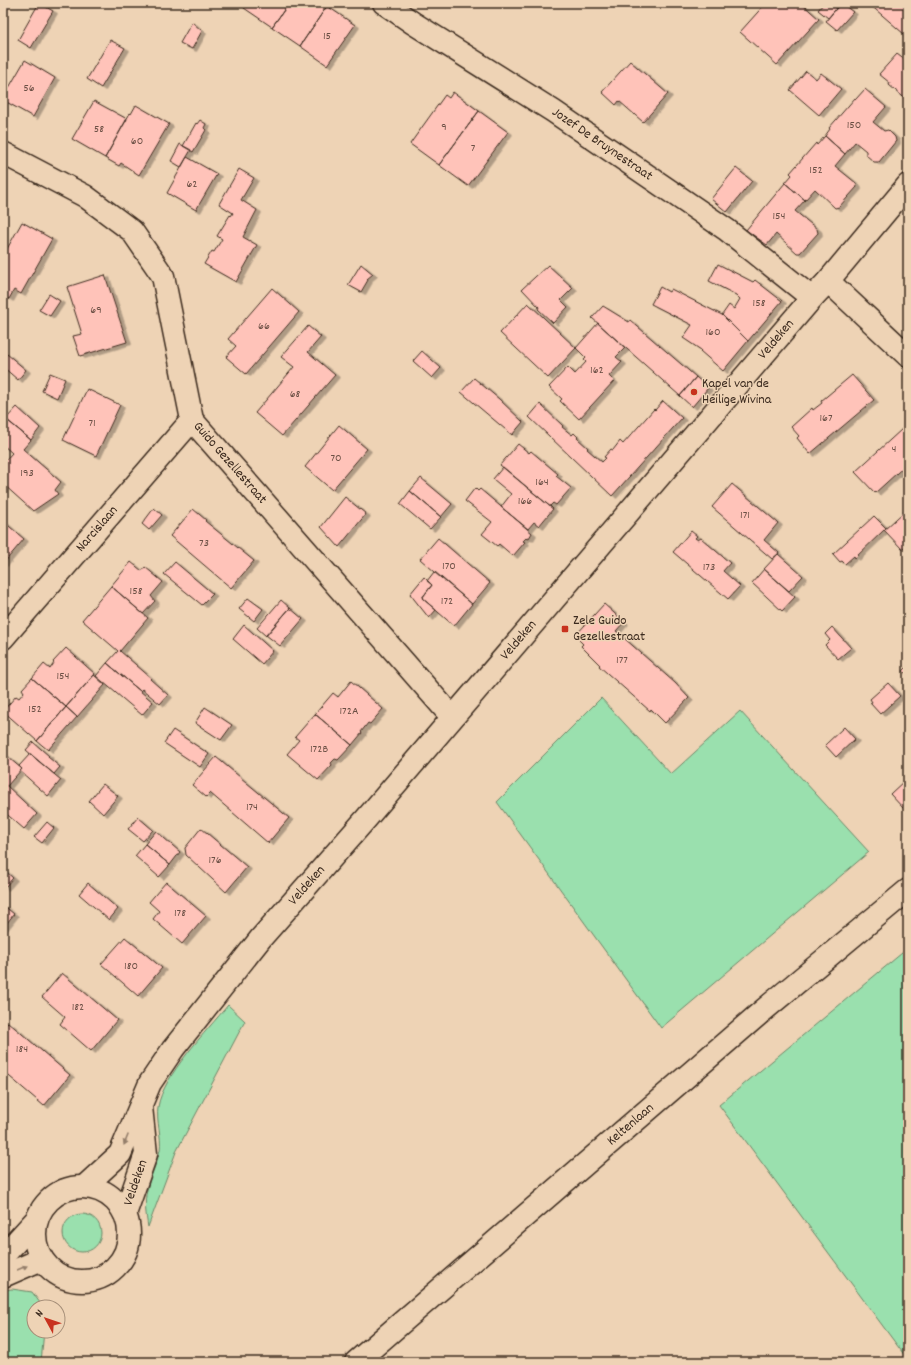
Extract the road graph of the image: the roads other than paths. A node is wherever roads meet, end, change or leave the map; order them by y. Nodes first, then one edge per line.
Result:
1 (384, 3) edge
2 (3, 153) edge
3 (908, 185) edge
4 (828, 281) junction
5 (812, 298) junction
6 (908, 356) edge
7 (192, 420) junction
8 (4, 635) edge
9 (452, 718) junction
10 (908, 890) edge
11 (141, 1104) junction
12 (86, 1186) junction
13 (125, 1214) junction
14 (36, 1220) junction
15 (3, 1256) edge
16 (42, 1259) junction
17 (3, 1276) edge
18 (356, 1362) edge

1 - 5 street, Jozef De Bruynestraat
2 - 7 street, Guido Gezellestraat
3 - 4 street, Veldeken
4 - 5 street, Veldeken
4 - 6 street
5 - 9 street, Veldeken
7 - 8 street, Narcislaan
7 - 9 street, Guido Gezellestraat
9 - 11 street, Veldeken
10 - 18 street, Keltenlaan
11 -> 12 street, Veldeken
11 - 13 street, Veldeken
12 - 13 street, Veldeken
12 - 14 street, Veldeken
13 - 16 street, Veldeken
14 - 15 street, Veldeken
14 - 16 street, Veldeken
17 -> 16 street

